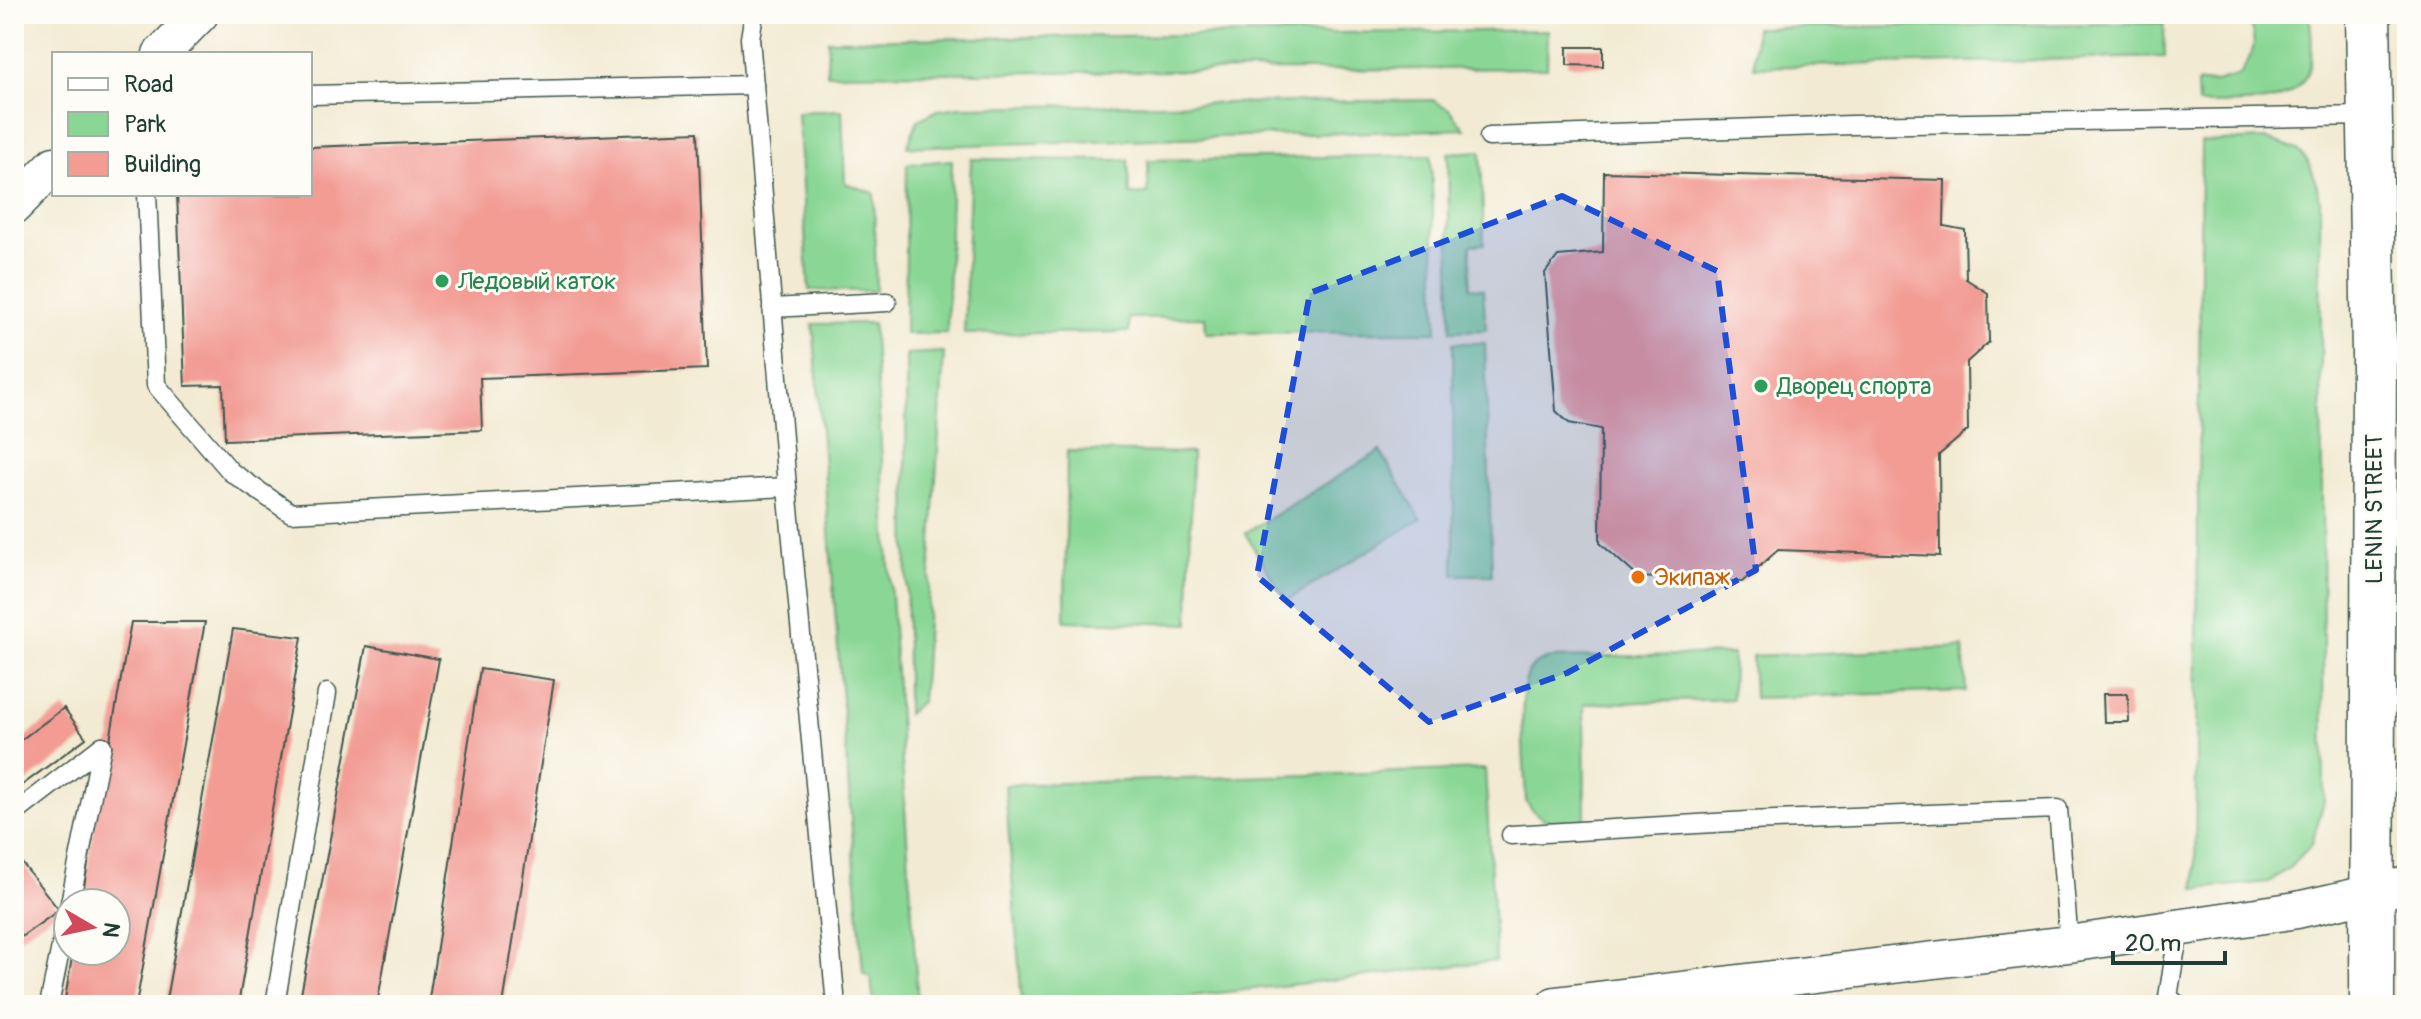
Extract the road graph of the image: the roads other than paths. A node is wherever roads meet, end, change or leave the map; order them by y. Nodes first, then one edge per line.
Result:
1 (200, 14) edge
2 (754, 14) edge
3 (2368, 14) edge
4 (163, 52) edge
5 (754, 85) junction
6 (312, 95) edge
7 (2370, 116) junction
8 (1489, 137) dead end
9 (52, 167) edge
10 (147, 196) edge
11 (14, 206) edge
12 (887, 302) dead end
13 (772, 308) junction
14 (2391, 354) edge
15 (787, 487) junction
16 (327, 693) dead end
17 (14, 814) edge
18 (1511, 835) dead end
19 (73, 887) edge
20 (2390, 890) edge
21 (2179, 928) junction
22 (2069, 944) junction
23 (57, 967) edge
24 (2170, 1002) edge
25 (49, 1005) edge
26 (275, 1005) edge
27 (836, 1005) edge
28 (1555, 1005) edge
29 (2372, 1005) edge

1 - 4 street
2 - 5 lane
3 - 7 main road, LENIN STREET
5 - 6 lane
5 - 13 lane
7 - 8 lane
7 - 14 main road, LENIN STREET
9 - 11 street
10 - 15 lane
12 - 13 lane
13 - 15 lane
14 - 20 main road, LENIN STREET
15 - 27 lane
16 - 26 lane
17 - 19 lane
18 - 22 lane
20 - 21 street
20 - 29 main road, LENIN STREET
21 - 22 street
21 - 24 lane
22 - 28 street
23 - 25 lane

